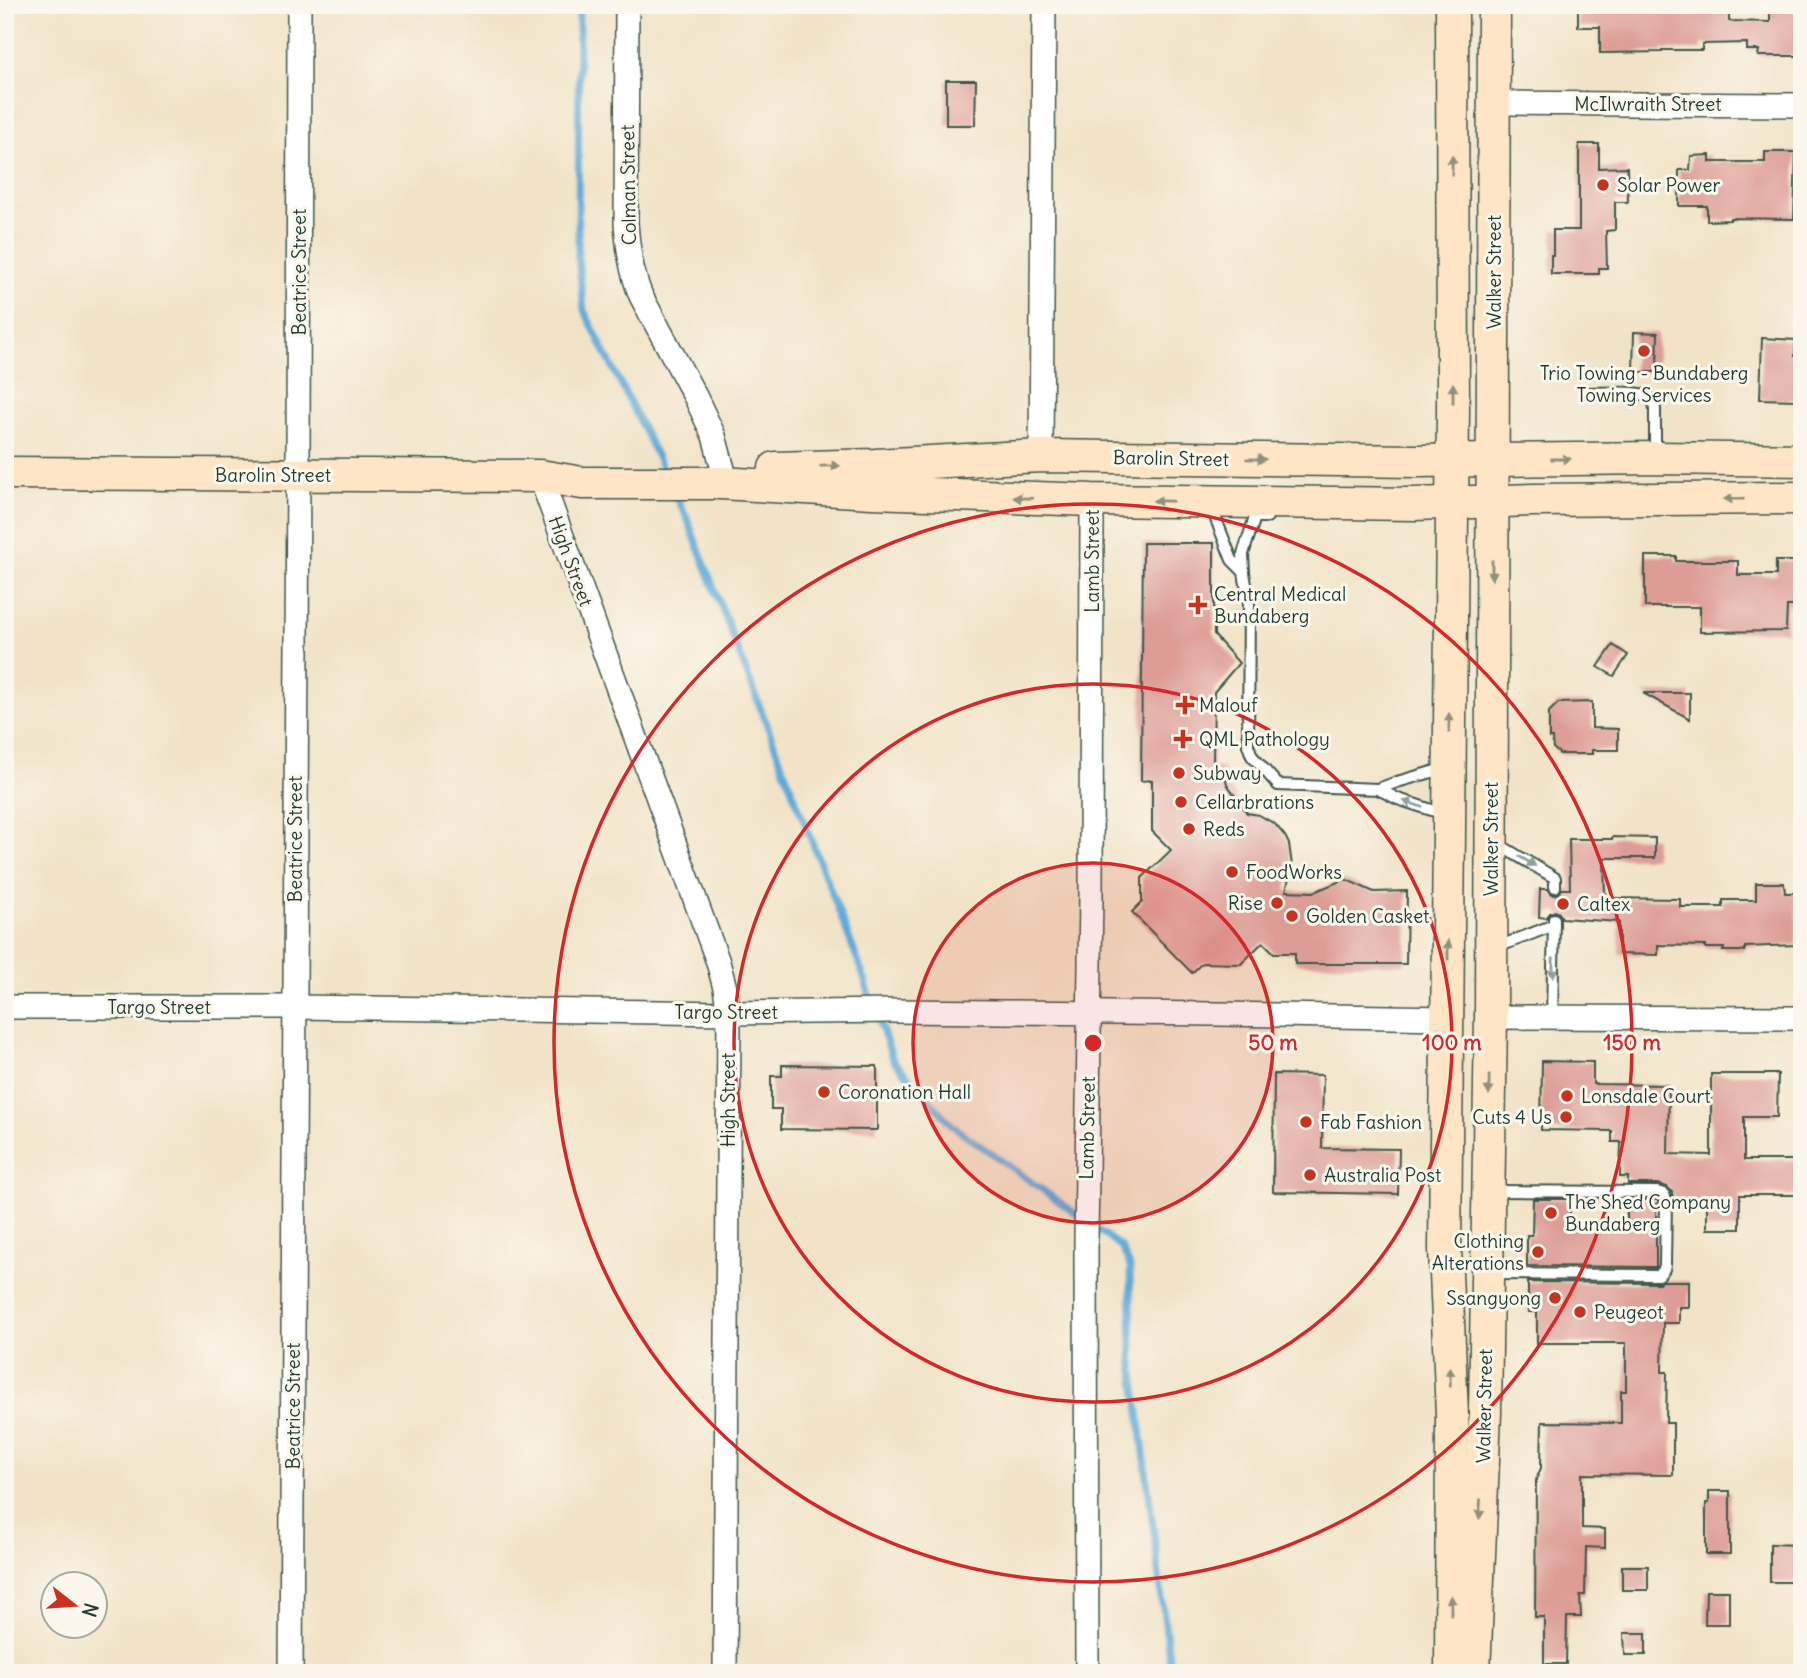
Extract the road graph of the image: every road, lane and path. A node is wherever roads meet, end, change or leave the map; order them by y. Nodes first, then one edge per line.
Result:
1 (299, 5) edge
2 (627, 5) edge
3 (1044, 5) edge
4 (1452, 5) edge
5 (1494, 5) edge
6 (1494, 103) junction
7 (1802, 105) edge
8 (1586, 393) dead end
9 (1041, 456) junction
10 (1655, 458) junction
11 (1493, 460) junction
12 (1802, 460) edge
13 (1452, 461) junction
14 (911, 463) junction
15 (723, 469) junction
16 (5, 473) edge
17 (298, 475) junction
18 (690, 476) junction
19 (540, 477) junction
20 (1802, 498) edge
21 (1091, 500) junction
22 (1210, 502) junction
23 (1351, 502) junction
24 (1492, 502) junction
25 (1451, 504) junction
26 (1318, 514) dead end
27 (1281, 517) dead end
28 (1244, 572) junction
29 (1449, 767) junction
30 (1378, 789) junction
31 (1449, 815) junction
32 (1491, 830) junction
33 (1555, 887) dead end
34 (1491, 949) junction
35 (5, 1007) edge
36 (294, 1007) junction
37 (729, 1013) junction
38 (1090, 1014) junction
39 (1491, 1017) junction
40 (1552, 1017) junction
41 (1447, 1018) junction
42 (1802, 1018) edge
43 (1487, 1191) junction
44 (1447, 1193) junction
45 (1486, 1274) junction
46 (291, 1673) edge
47 (726, 1673) edge
48 (1087, 1673) edge
49 (1451, 1673) edge
50 (1474, 1673) edge

1 - 17 street, Beatrice Street
2 - 15 street, Colman Street
3 - 9 street
13 -> 4 main road, Walker Street
5 - 6 main road, Walker Street
6 - 7 street, McIlwraith Street
6 - 11 main road, Walker Street
8 - 10 lane
9 -> 13 main road, Barolin Street
9 - 14 main road, Barolin Street
11 -> 10 main road, Barolin Street
10 - 12 main road, Barolin Street
11 - 13 main road, Barolin Street
11 - 24 main road, Walker Street
13 - 25 main road, Walker Street
15 -> 14 main road, Barolin Street
14 - 21 main road
15 - 18 main road, Barolin Street
16 - 17 main road, Barolin Street
17 - 19 main road, Barolin Street
17 - 36 street, Beatrice Street
18 - 19 main road, Barolin Street
21 -> 18 main road, Barolin Street
19 - 37 street, High Street
20 -> 24 main road, Barolin Street
22 -> 21 main road, Barolin Street
21 - 38 street, Lamb Street
22 - 23 main road, Barolin Street
22 - 28 lane
23 - 25 main road, Barolin Street
23 - 26 lane
24 - 25 main road, Barolin Street
24 -> 32 main road, Walker Street
29 -> 25 main road, Walker Street
27 - 28 lane
28 - 30 lane
29 - 30 lane
29 - 31 main road, Walker Street
31 -> 30 lane
41 -> 31 main road, Walker Street
32 -> 33 lane
32 - 34 main road, Walker Street
32 - 41 main road
34 - 39 main road, Walker Street
34 -> 40 lane
35 - 36 street, Targo Street
36 - 37 street, Targo Street
36 - 46 street, Beatrice Street
37 - 38 street, Targo Street
37 - 47 street, High Street
38 - 41 street, Targo Street
38 - 48 street, Lamb Street
39 - 40 street
39 -> 43 main road, Walker Street
39 - 44 main road
40 - 42 street
41 - 44 main road, Walker Street
43 - 45 main road, Walker Street
43 - 45 lane
49 -> 44 main road, Walker Street
45 -> 50 main road, Walker Street

